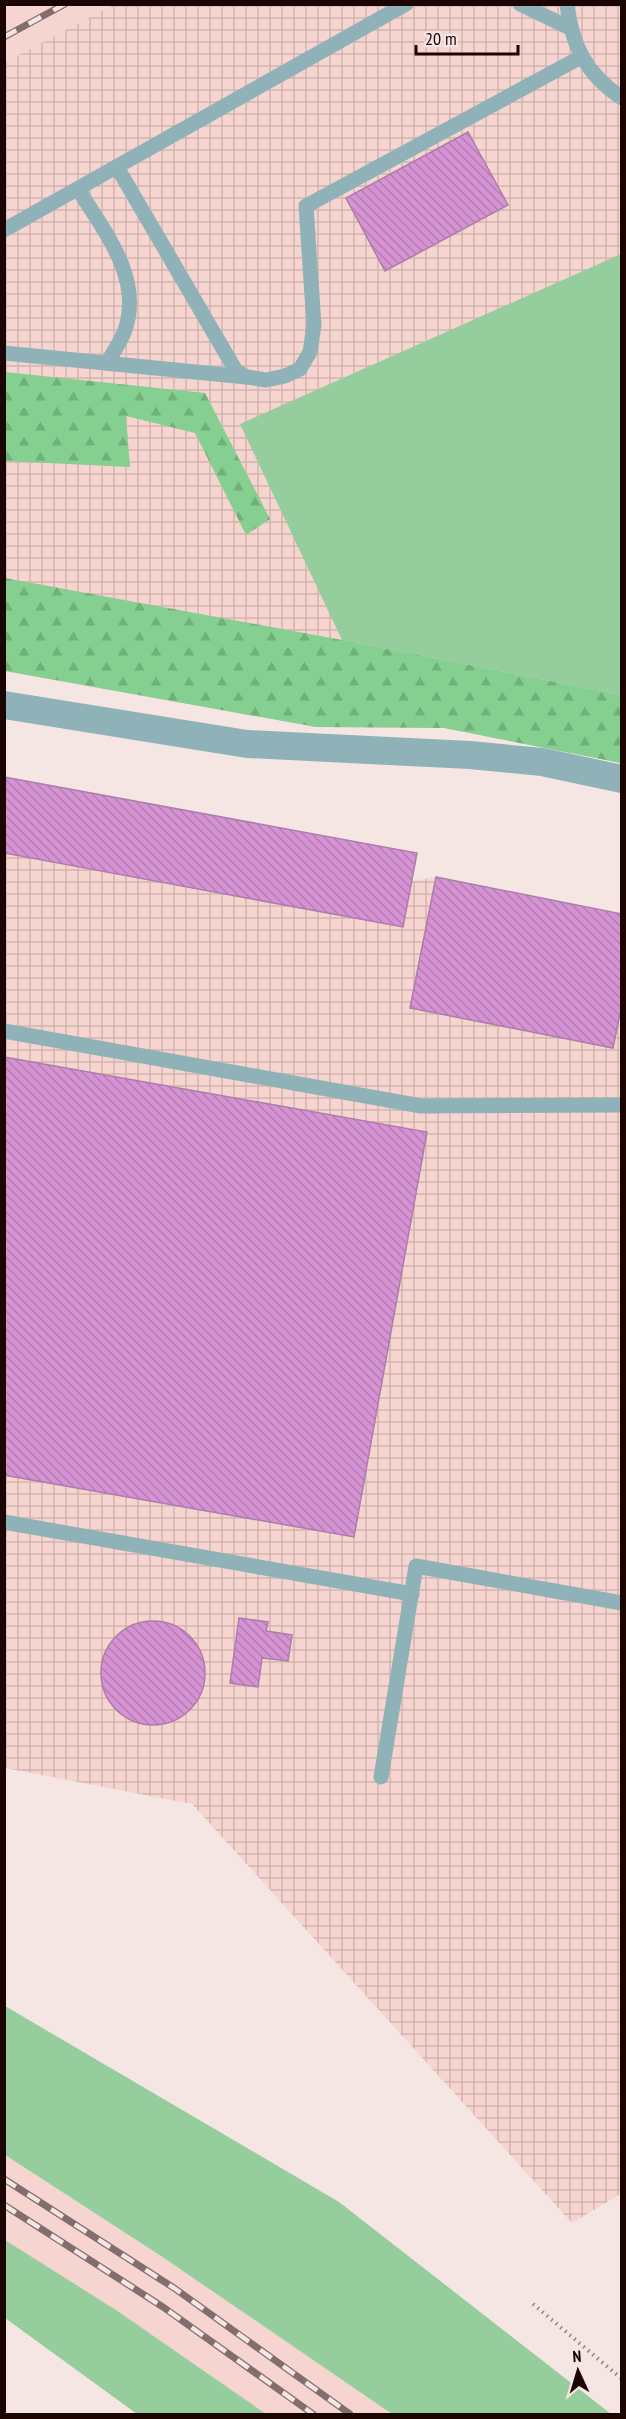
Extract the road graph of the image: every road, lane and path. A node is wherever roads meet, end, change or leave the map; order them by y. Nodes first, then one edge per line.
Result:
1 (406, 4) edge
2 (520, 4) edge
3 (567, 4) edge
4 (570, 28) junction
5 (581, 57) junction
6 (621, 98) edge
7 (117, 167) junction
8 (78, 189) junction
9 (4, 230) edge
10 (4, 353) edge
11 (107, 363) junction
12 (247, 377) junction
13 (4, 705) edge
14 (621, 779) edge
15 (4, 1030) edge
16 (621, 1105) edge
17 (4, 1522) edge
18 (412, 1594) junction
19 (621, 1603) edge
20 (381, 1777) dead end
21 (533, 2304) dead end
22 (621, 2379) edge

1 - 7 lane
2 - 4 lane
3 - 4 lane
4 - 5 lane
5 - 6 lane
5 - 12 lane
7 - 8 lane
7 - 12 lane
8 - 9 lane
8 - 11 lane
10 - 11 lane
11 - 12 lane
13 - 14 street
15 - 16 lane
17 - 18 lane
18 - 19 lane
18 - 20 lane
21 - 22 path

